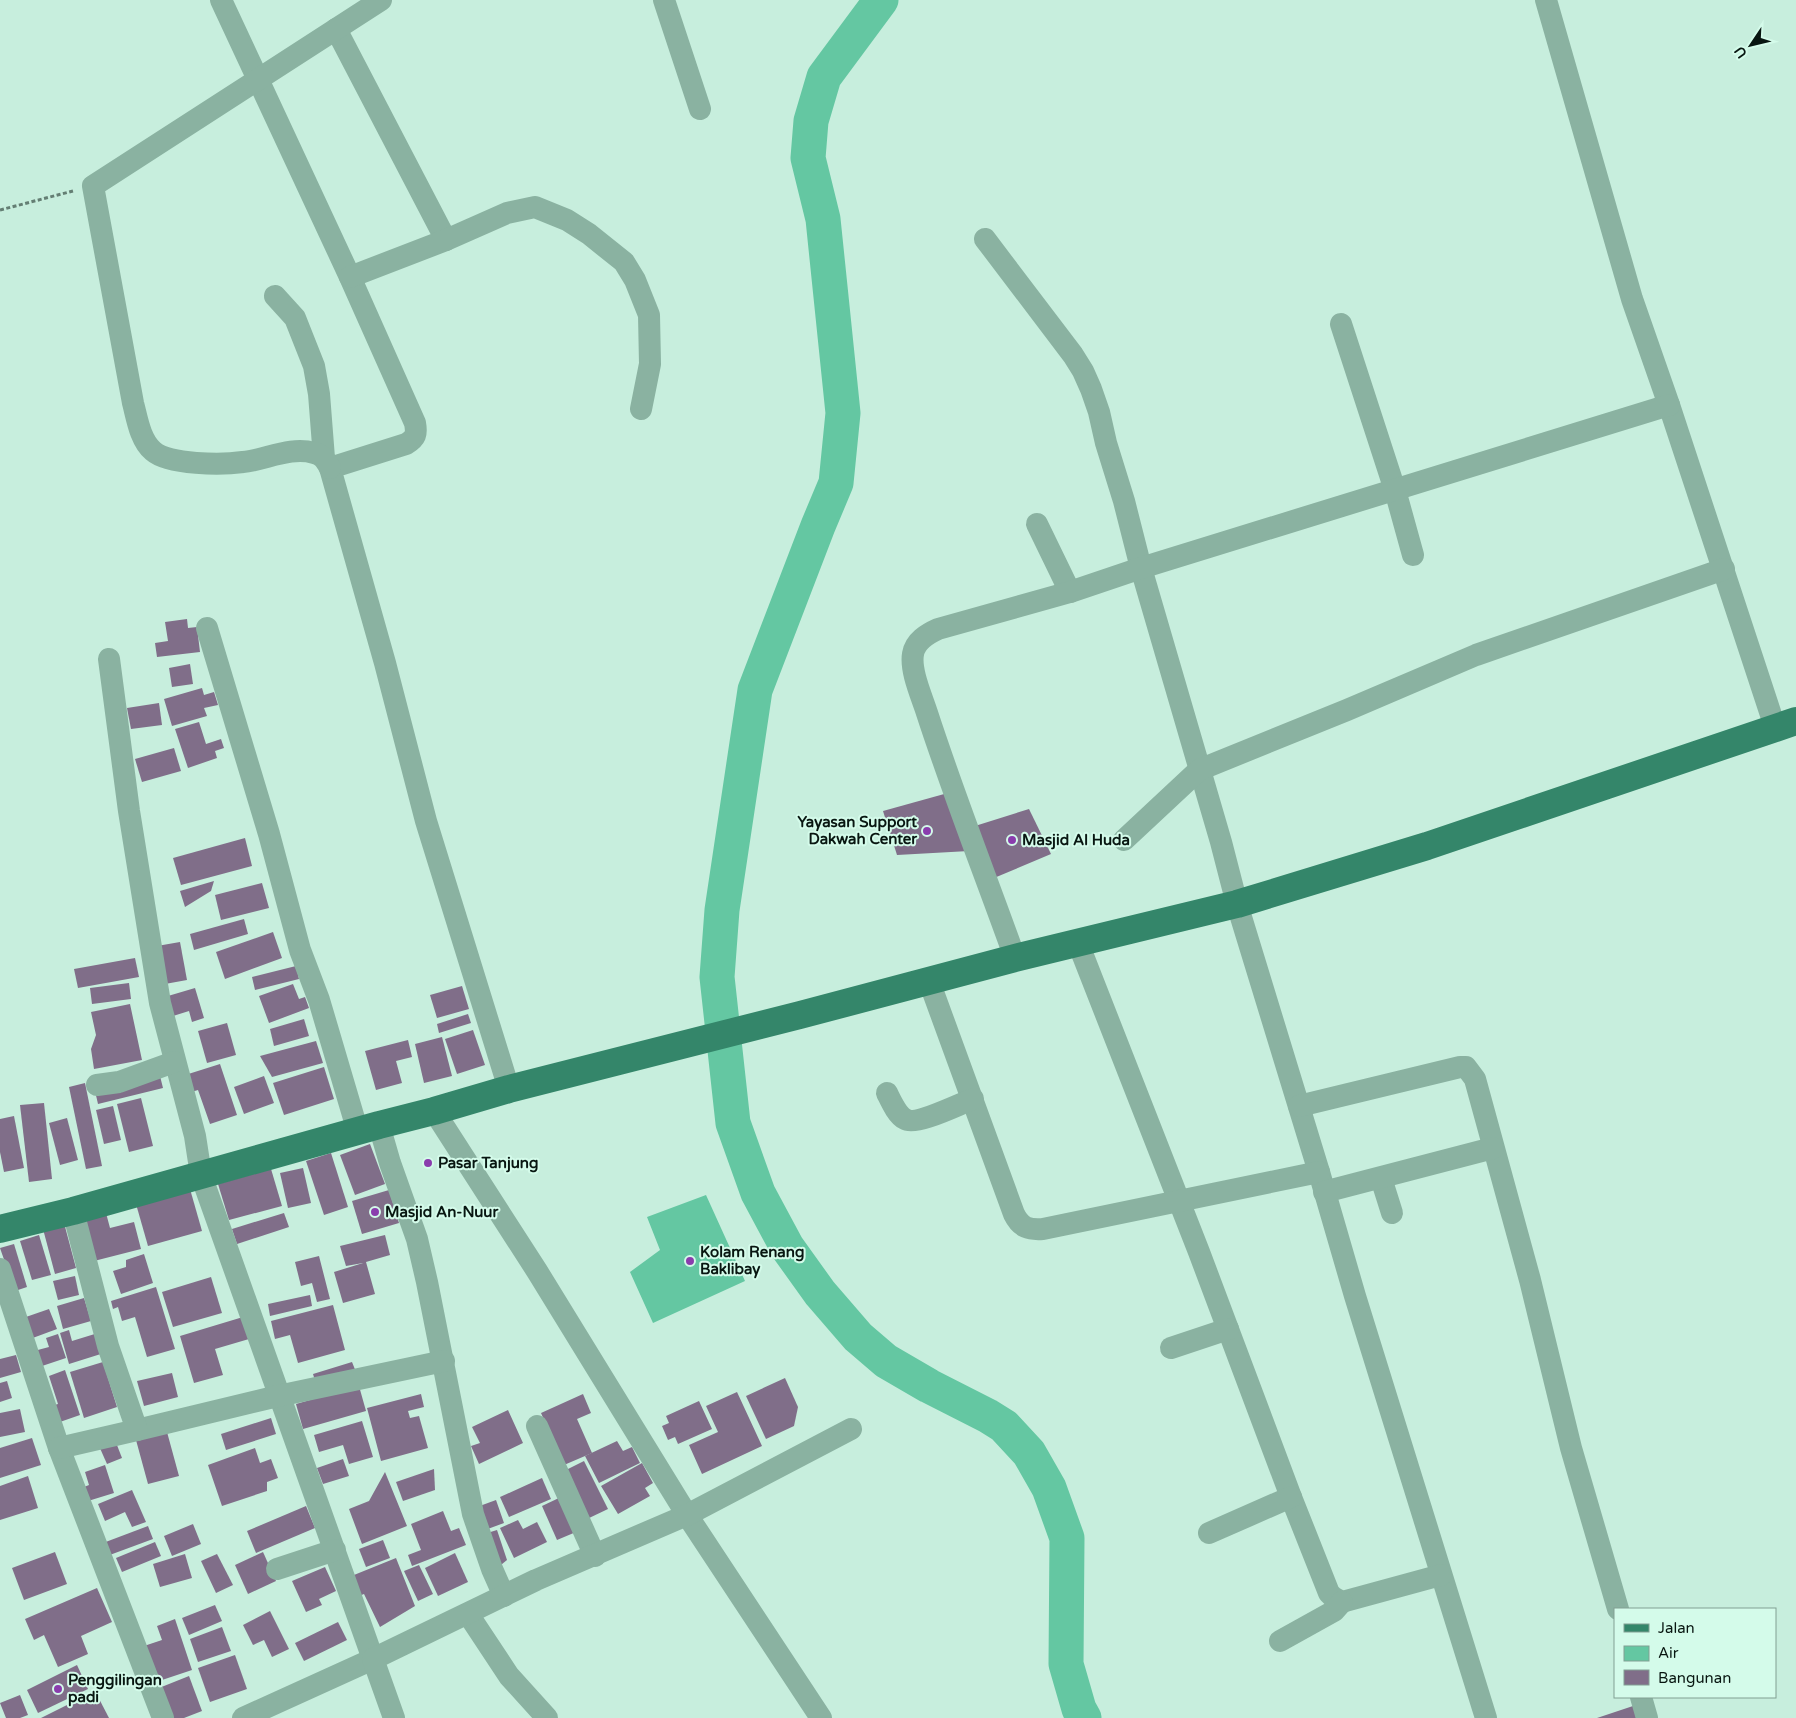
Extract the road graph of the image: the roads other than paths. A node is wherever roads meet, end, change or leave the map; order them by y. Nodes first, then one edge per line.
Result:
1 (221, 0) edge
2 (381, 0) edge
3 (664, 0) edge
4 (1546, 0) edge
5 (352, 8) edge
6 (336, 29) junction
7 (258, 81) junction
8 (700, 109) dead end
9 (446, 240) junction
10 (985, 240) dead end
11 (350, 277) junction
12 (275, 296) dead end
13 (1341, 324) dead end
14 (1669, 405) junction
15 (642, 409) dead end
16 (327, 463) junction
17 (1395, 490) junction
18 (1037, 524) dead end
19 (1413, 555) dead end
20 (1141, 568) junction
21 (1724, 570) junction
22 (1070, 592) junction
23 (207, 628) dead end
24 (109, 658) dead end
25 (1786, 724) edge
26 (1199, 770) junction
27 (1124, 840) dead end
28 (1237, 904) junction
29 (1078, 943) junction
30 (1015, 958) junction
31 (929, 981) junction
32 (174, 1062) junction
33 (97, 1085) dead end
34 (509, 1089) junction
35 (887, 1093) dead end
36 (972, 1099) junction
37 (1299, 1106) junction
38 (434, 1112) junction
39 (369, 1129) junction
40 (1493, 1148) junction
41 (201, 1175) junction
42 (1382, 1178) junction
43 (1322, 1182) junction
44 (1179, 1202) junction
45 (73, 1211) junction
46 (1392, 1213) dead end
47 (0, 1229) edge
48 (0, 1269) edge
49 (1228, 1329) junction
50 (1172, 1348) dead end
51 (444, 1361) junction
52 (278, 1396) junction
53 (537, 1426) dead end
54 (851, 1429) dead end
55 (137, 1430) junction
56 (59, 1448) junction
57 (1291, 1497) junction
58 (688, 1515) junction
59 (1209, 1533) dead end
60 (335, 1550) junction
61 (595, 1556) junction
62 (277, 1569) dead end
63 (1441, 1575) junction
64 (504, 1596) junction
65 (1342, 1602) junction
66 (1618, 1608) edge
67 (468, 1614) junction
68 (1280, 1640) dead end
69 (373, 1659) junction
70 (1641, 1698) edge
71 (163, 1718) edge
72 (242, 1718) edge
73 (394, 1718) edge
74 (547, 1718) edge
75 (822, 1718) edge
76 (1486, 1718) edge
77 (1646, 1718) edge

1 - 7 street
2 - 5 street
3 - 8 street
4 - 14 street
5 - 6 street
6 - 7 street
6 - 9 street
7 - 11 street
7 - 16 street
9 - 11 street
9 - 15 street
10 - 20 street
11 - 16 street
12 - 16 street
13 - 17 street
14 - 17 street
14 - 21 street
16 - 34 street
17 - 19 street
17 - 20 street
18 - 22 street
20 - 22 street
20 - 26 street
21 - 25 street
21 - 26 street
22 - 30 street
23 - 39 street
24 - 32 street
25 - 28 main road
26 - 27 street
26 - 28 street
28 - 29 main road
28 - 37 street
29 - 30 main road
29 - 44 street
30 - 31 main road
31 - 34 main road
31 - 36 street
32 - 33 street
32 - 41 street
34 - 38 main road
35 - 36 street
36 - 44 street
37 - 40 street
37 - 43 street
38 - 39 main road
38 - 58 street
39 - 41 main road
39 - 51 street
40 - 42 street
40 - 66 street
41 - 45 main road
41 - 52 street
42 - 43 street
42 - 46 street
43 - 44 street
43 - 63 street
44 - 49 street
45 - 47 main road
45 - 55 street
48 - 56 street
49 - 50 street
49 - 57 street
51 - 52 street
51 - 64 street
52 - 55 street
52 - 60 street
53 - 61 street
54 - 58 street
55 - 56 street
56 - 71 street
57 - 59 street
57 - 65 street
58 - 61 street
58 - 75 street
60 - 62 street
60 - 69 street
61 - 64 street
63 - 65 street
63 - 76 street
64 - 67 street
65 - 68 street
67 - 69 street
67 - 74 street
69 - 72 street
69 - 73 street
70 - 77 street

